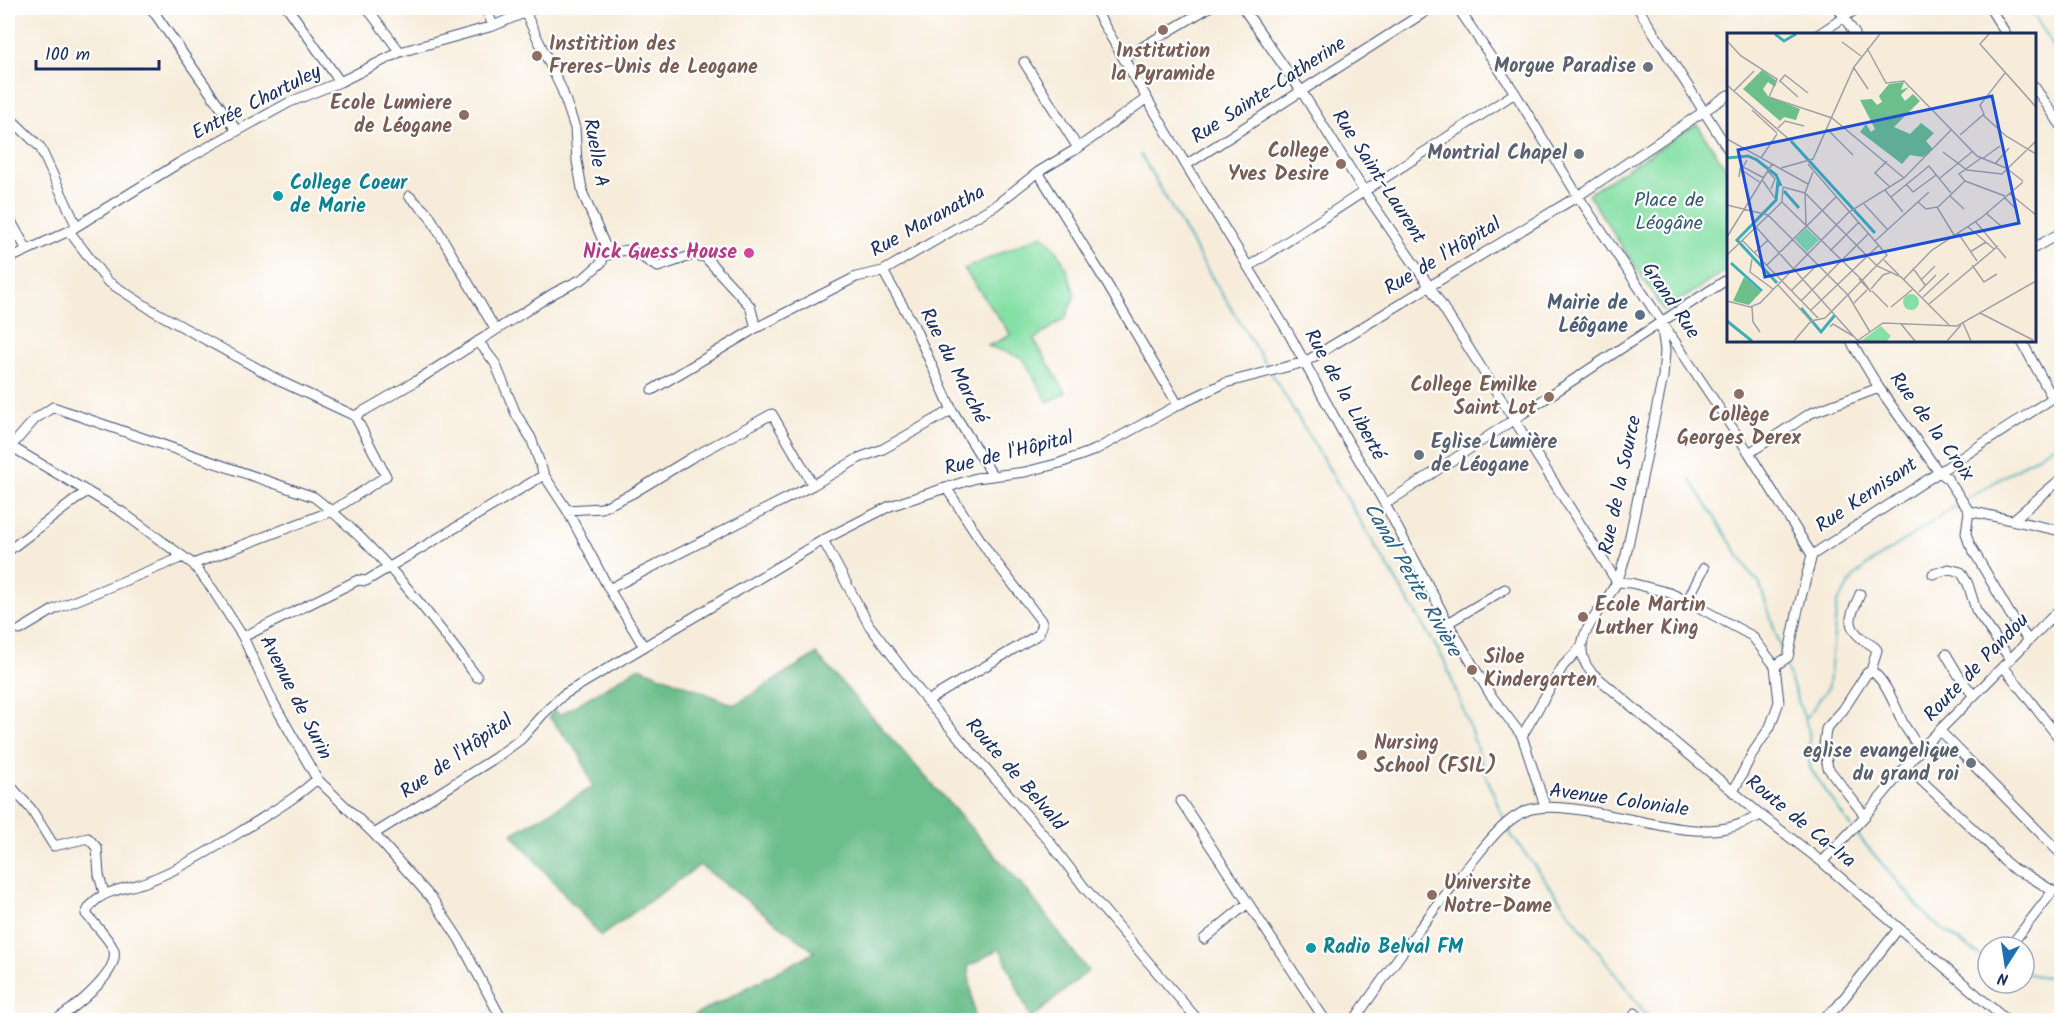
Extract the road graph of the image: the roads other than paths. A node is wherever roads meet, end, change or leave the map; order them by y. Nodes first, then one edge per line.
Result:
1 (151, 8) edge
2 (288, 8) edge
3 (367, 8) edge
4 (486, 8) edge
5 (536, 8) edge
6 (1094, 8) edge
7 (1208, 8) edge
8 (1243, 8) edge
9 (1431, 8) edge
10 (1458, 8) edge
11 (1638, 8) edge
12 (1838, 8) edge
13 (1858, 8) edge
14 (1990, 8) edge
15 (525, 12) junction
16 (1844, 18) junction
17 (493, 26) junction
18 (1821, 33) edge
19 (1854, 33) edge
20 (2005, 33) edge
21 (400, 52) junction
22 (1124, 58) junction
23 (1024, 63) dead end
24 (340, 82) junction
25 (2036, 89) edge
26 (1302, 92) junction
27 (1515, 93) junction
28 (1727, 96) edge
29 (1147, 99) junction
30 (1704, 111) junction
31 (8, 116) edge
32 (2061, 127) edge
33 (237, 131) junction
34 (1727, 147) edge
35 (1078, 148) junction
36 (1186, 165) junction
37 (1038, 172) junction
38 (1364, 191) junction
39 (409, 196) dead end
40 (1578, 196) junction
41 (8, 216) edge
42 (73, 228) junction
43 (2061, 232) edge
44 (606, 246) junction
45 (2036, 247) edge
46 (27, 250) junction
47 (8, 259) edge
48 (1248, 267) junction
49 (883, 271) junction
50 (1727, 280) edge
51 (1430, 287) junction
52 (1661, 321) junction
53 (756, 328) junction
54 (495, 329) junction
55 (478, 341) junction
56 (1851, 342) edge
57 (2022, 342) edge
58 (1305, 362) junction
59 (1879, 388) junction
60 (652, 390) dead end
61 (2061, 392) edge
62 (2052, 397) junction
63 (1178, 405) junction
64 (952, 410) junction
65 (355, 416) junction
66 (1515, 420) junction
67 (9, 446) edge
68 (1749, 453) junction
69 (1938, 471) junction
70 (544, 475) junction
71 (993, 476) junction
72 (2061, 478) edge
73 (813, 484) junction
74 (947, 489) junction
75 (87, 491) junction
76 (1385, 504) junction
77 (1965, 504) junction
78 (567, 510) junction
79 (332, 511) junction
80 (2013, 520) junction
81 (2061, 531) edge
82 (823, 540) junction
83 (8, 551) edge
84 (1812, 555) junction
85 (183, 557) junction
86 (192, 564) junction
87 (391, 567) junction
88 (1704, 568) dead end
89 (1933, 574) dead end
90 (1617, 582) junction
91 (609, 589) junction
92 (1505, 589) dead end
93 (1860, 594) dead end
94 (1687, 601) junction
95 (2061, 607) edge
96 (1449, 623) junction
97 (20, 630) dead end
98 (243, 637) junction
99 (2028, 640) junction
100 (644, 647) junction
101 (1581, 647) junction
102 (1946, 654) dead end
103 (2010, 659) junction
104 (1775, 666) junction
105 (2003, 666) junction
106 (1871, 671) junction
107 (477, 677) dead end
108 (1973, 695) junction
109 (927, 701) junction
110 (1940, 731) junction
111 (1522, 736) junction
112 (2061, 742) edge
113 (1920, 750) junction
114 (1907, 767) junction
115 (317, 779) junction
116 (8, 783) edge
117 (1733, 792) junction
118 (1181, 801) dead end
119 (1545, 806) junction
120 (1761, 815) junction
121 (1865, 816) junction
122 (374, 834) junction
123 (2061, 855) edge
124 (1822, 862) junction
125 (105, 893) junction
126 (1248, 903) junction
127 (1899, 928) junction
128 (2019, 935) edge
129 (1204, 939) dead end
130 (55, 1020) edge
131 (502, 1020) edge
132 (1198, 1020) edge
133 (1325, 1020) edge
134 (1354, 1020) edge
135 (1821, 1020) edge
136 (2006, 1020) edge

1 - 33 street
2 - 24 street
3 - 21 street
4 - 17 street
5 - 15 street, Entrée Chartuley
6 - 22 street, Rue de la Liberté
7 - 22 street
8 - 26 street, Rue Saint-Laurent
9 - 26 street, Rue Sainte-Catherine
10 - 27 street, Grand Rue
11 - 30 street
12 - 16 street
13 - 16 street
14 - 20 street
15 - 17 street, Entrée Chartuley
15 - 44 street, Ruelle A
16 - 18 street
16 - 19 street
17 - 21 street, Entrée Chartuley
21 - 24 street, Entrée Chartuley
22 - 29 street, Rue de la Liberté
23 - 35 street
24 - 33 street, Entrée Chartuley
25 - 32 street
26 - 36 street, Rue Sainte-Catherine
26 - 38 street, Rue Saint-Laurent
27 - 38 street
27 - 40 street, Grand Rue
28 - 30 street, Rue de l'Hôpital
29 - 35 street, Rue Maranatha
29 - 36 street, Rue de la Liberté
30 - 34 street
30 - 40 street, Rue de l'Hôpital
31 - 42 street
33 - 42 street, Entrée Chartuley
35 - 37 street, Rue Maranatha
36 - 48 street, Rue de la Liberté
37 - 49 street, Rue Maranatha
37 - 63 street
38 - 48 street
38 - 51 street, Rue Saint-Laurent
39 - 54 street
40 - 51 street, Rue de l'Hôpital
40 - 52 street, Grand Rue
41 - 46 street
42 - 46 street, Entrée Chartuley
42 - 65 street
43 - 45 street
44 - 53 street
44 - 54 street
46 - 47 street, Entrée Chartuley
48 - 58 street, Rue de la Liberté
49 - 53 street, Rue Maranatha
49 - 64 street, Rue du Marché
50 - 52 street
51 - 58 street, Rue de l'Hôpital
51 - 66 street, Rue Saint-Laurent
52 - 66 street
52 - 68 street, Grand Rue
52 - 90 street, Rue de la Source
53 - 60 street, Rue Maranatha
54 - 55 street
55 - 65 street
55 - 70 street
56 - 59 street, Rue de la Croix
57 - 62 street
58 - 63 street, Rue de l'Hôpital
58 - 76 street, Rue de la Liberté
59 - 68 street
59 - 69 street, Rue de la Croix
61 - 62 street, Rue Kernisant
62 - 69 street, Rue Kernisant
63 - 71 street, Rue de l'Hôpital
64 - 71 street, Rue du Marché
64 - 73 street
65 - 79 street
66 - 76 street
66 - 90 street, Rue Saint-Laurent
67 - 75 street, Avenue de Surin
67 - 79 street
68 - 84 street, Grand Rue
69 - 77 street, Rue de la Croix
69 - 84 street, Rue Kernisant
70 - 78 street
70 - 87 street
71 - 74 street, Rue de l'Hôpital
72 - 80 street
73 - 78 street
73 - 91 street
74 - 82 street, Rue de l'Hôpital
74 - 109 street
75 - 83 street
75 - 85 street, Avenue de Surin
76 - 96 street, Rue de la Liberté
77 - 80 street
77 - 99 street
78 - 91 street
79 - 86 street
79 - 87 street
80 - 81 street
82 - 100 street, Rue de l'Hôpital
82 - 109 street, Route de Belvald
84 - 104 street, Rue Kernisant
85 - 86 street, Avenue de Surin
85 - 97 street
86 - 98 street, Avenue de Surin
87 - 98 street
87 - 107 street
88 - 94 street
89 - 103 street
90 - 94 street
90 - 101 street, Rue de la Source
91 - 100 street
92 - 96 street
93 - 106 street
94 - 104 street
95 - 99 street, Route de Pandou
96 - 111 street, Rue de la Liberté
98 - 115 street, Avenue de Surin
99 - 103 street, Route de Pandou
100 - 122 street, Rue de l'Hôpital
101 - 111 street, Rue de la Source
101 - 117 street, Route de Ca-Ira
102 - 108 street
103 - 105 street, Route de Pandou
104 - 117 street
105 - 108 street, Route de Pandou
105 - 112 street
106 - 113 street
106 - 121 street
108 - 110 street, Route de Pandou
109 - 132 street, Route de Belvald
110 - 113 street, Route de Pandou
110 - 123 street
111 - 119 street, Rue de la Liberté
113 - 114 street, Route de Pandou
114 - 121 street, Route de Pandou
114 - 128 street
115 - 122 street, Avenue de Surin
115 - 125 street
116 - 125 street
117 - 120 street, Route de Ca-Ira
118 - 126 street
119 - 120 street, Avenue Coloniale
119 - 134 street, Avenue Coloniale
120 - 124 street, Route de Ca-Ira
121 - 124 street, Route de Pandou
122 - 131 street, Avenue de Surin
124 - 127 street, Route de Ca-Ira
125 - 130 street
126 - 129 street
126 - 133 street
127 - 135 street
127 - 136 street, Route de Ca-Ira

